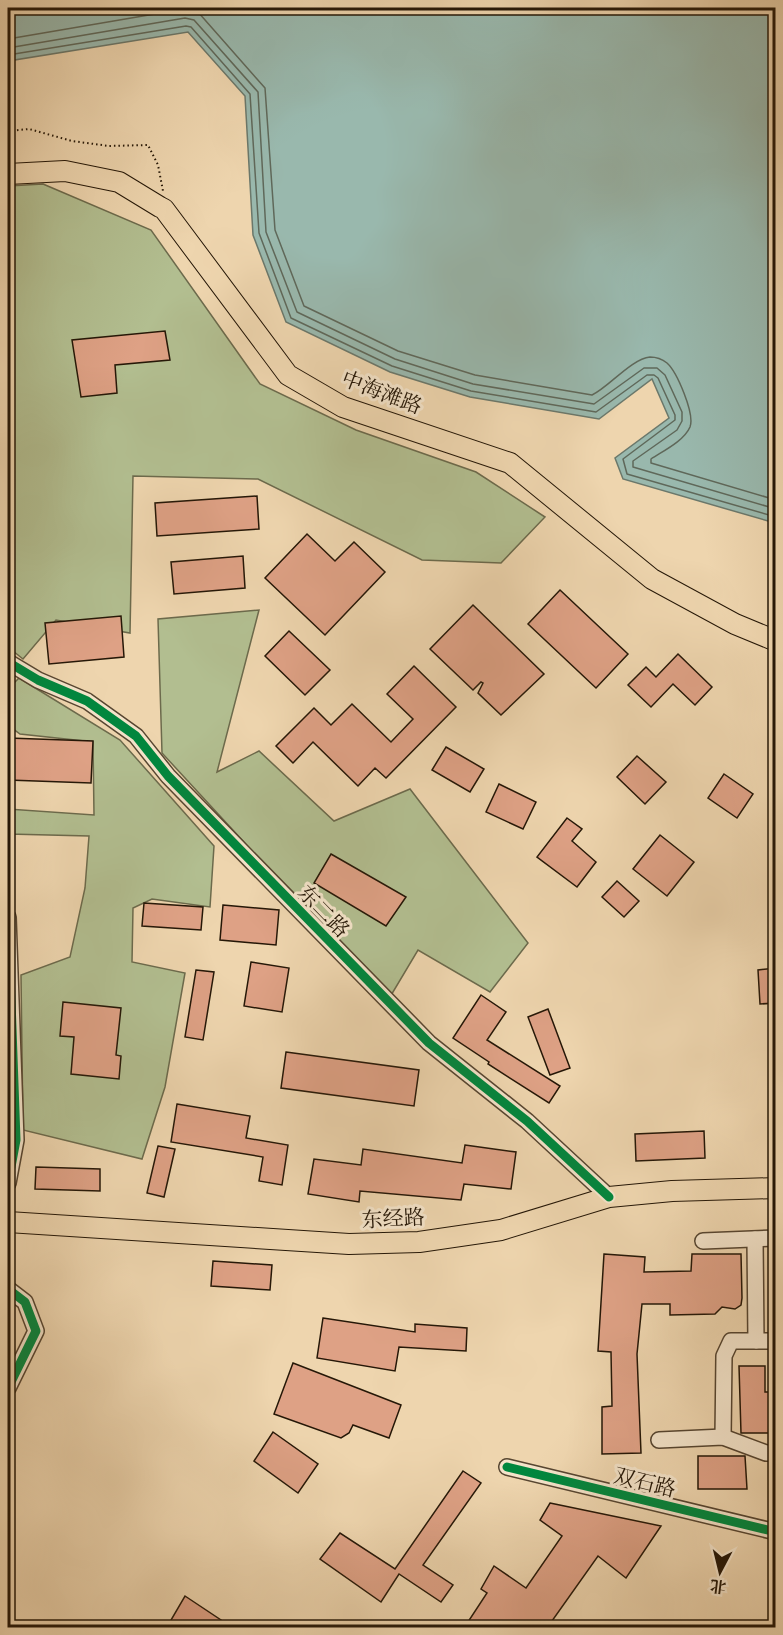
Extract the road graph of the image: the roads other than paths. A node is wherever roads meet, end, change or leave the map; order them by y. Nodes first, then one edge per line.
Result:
1 (8, 174) edge
2 (776, 641) edge
3 (8, 662) edge
4 (8, 917) edge
5 (8, 1183) edge
6 (776, 1188) edge
7 (609, 1197) junction
8 (8, 1222) edge
9 (776, 1238) edge
10 (755, 1239) junction
11 (702, 1241) dead end
12 (8, 1289) edge
13 (756, 1341) junction
14 (776, 1341) edge
15 (8, 1388) edge
16 (723, 1437) junction
17 (659, 1440) dead end
18 (776, 1453) edge
19 (507, 1467) dead end
20 (776, 1532) edge

1 - 2 main road, 中海滩路
3 - 7 street, 东二路
4 - 5 street
6 - 7 main road, 东经路
7 - 8 main road, 东经路
9 - 10 street
10 - 11 street
10 - 13 street
12 - 15 street
13 - 14 street
13 - 16 street
16 - 17 street
16 - 18 street
19 - 20 street, 双石路

